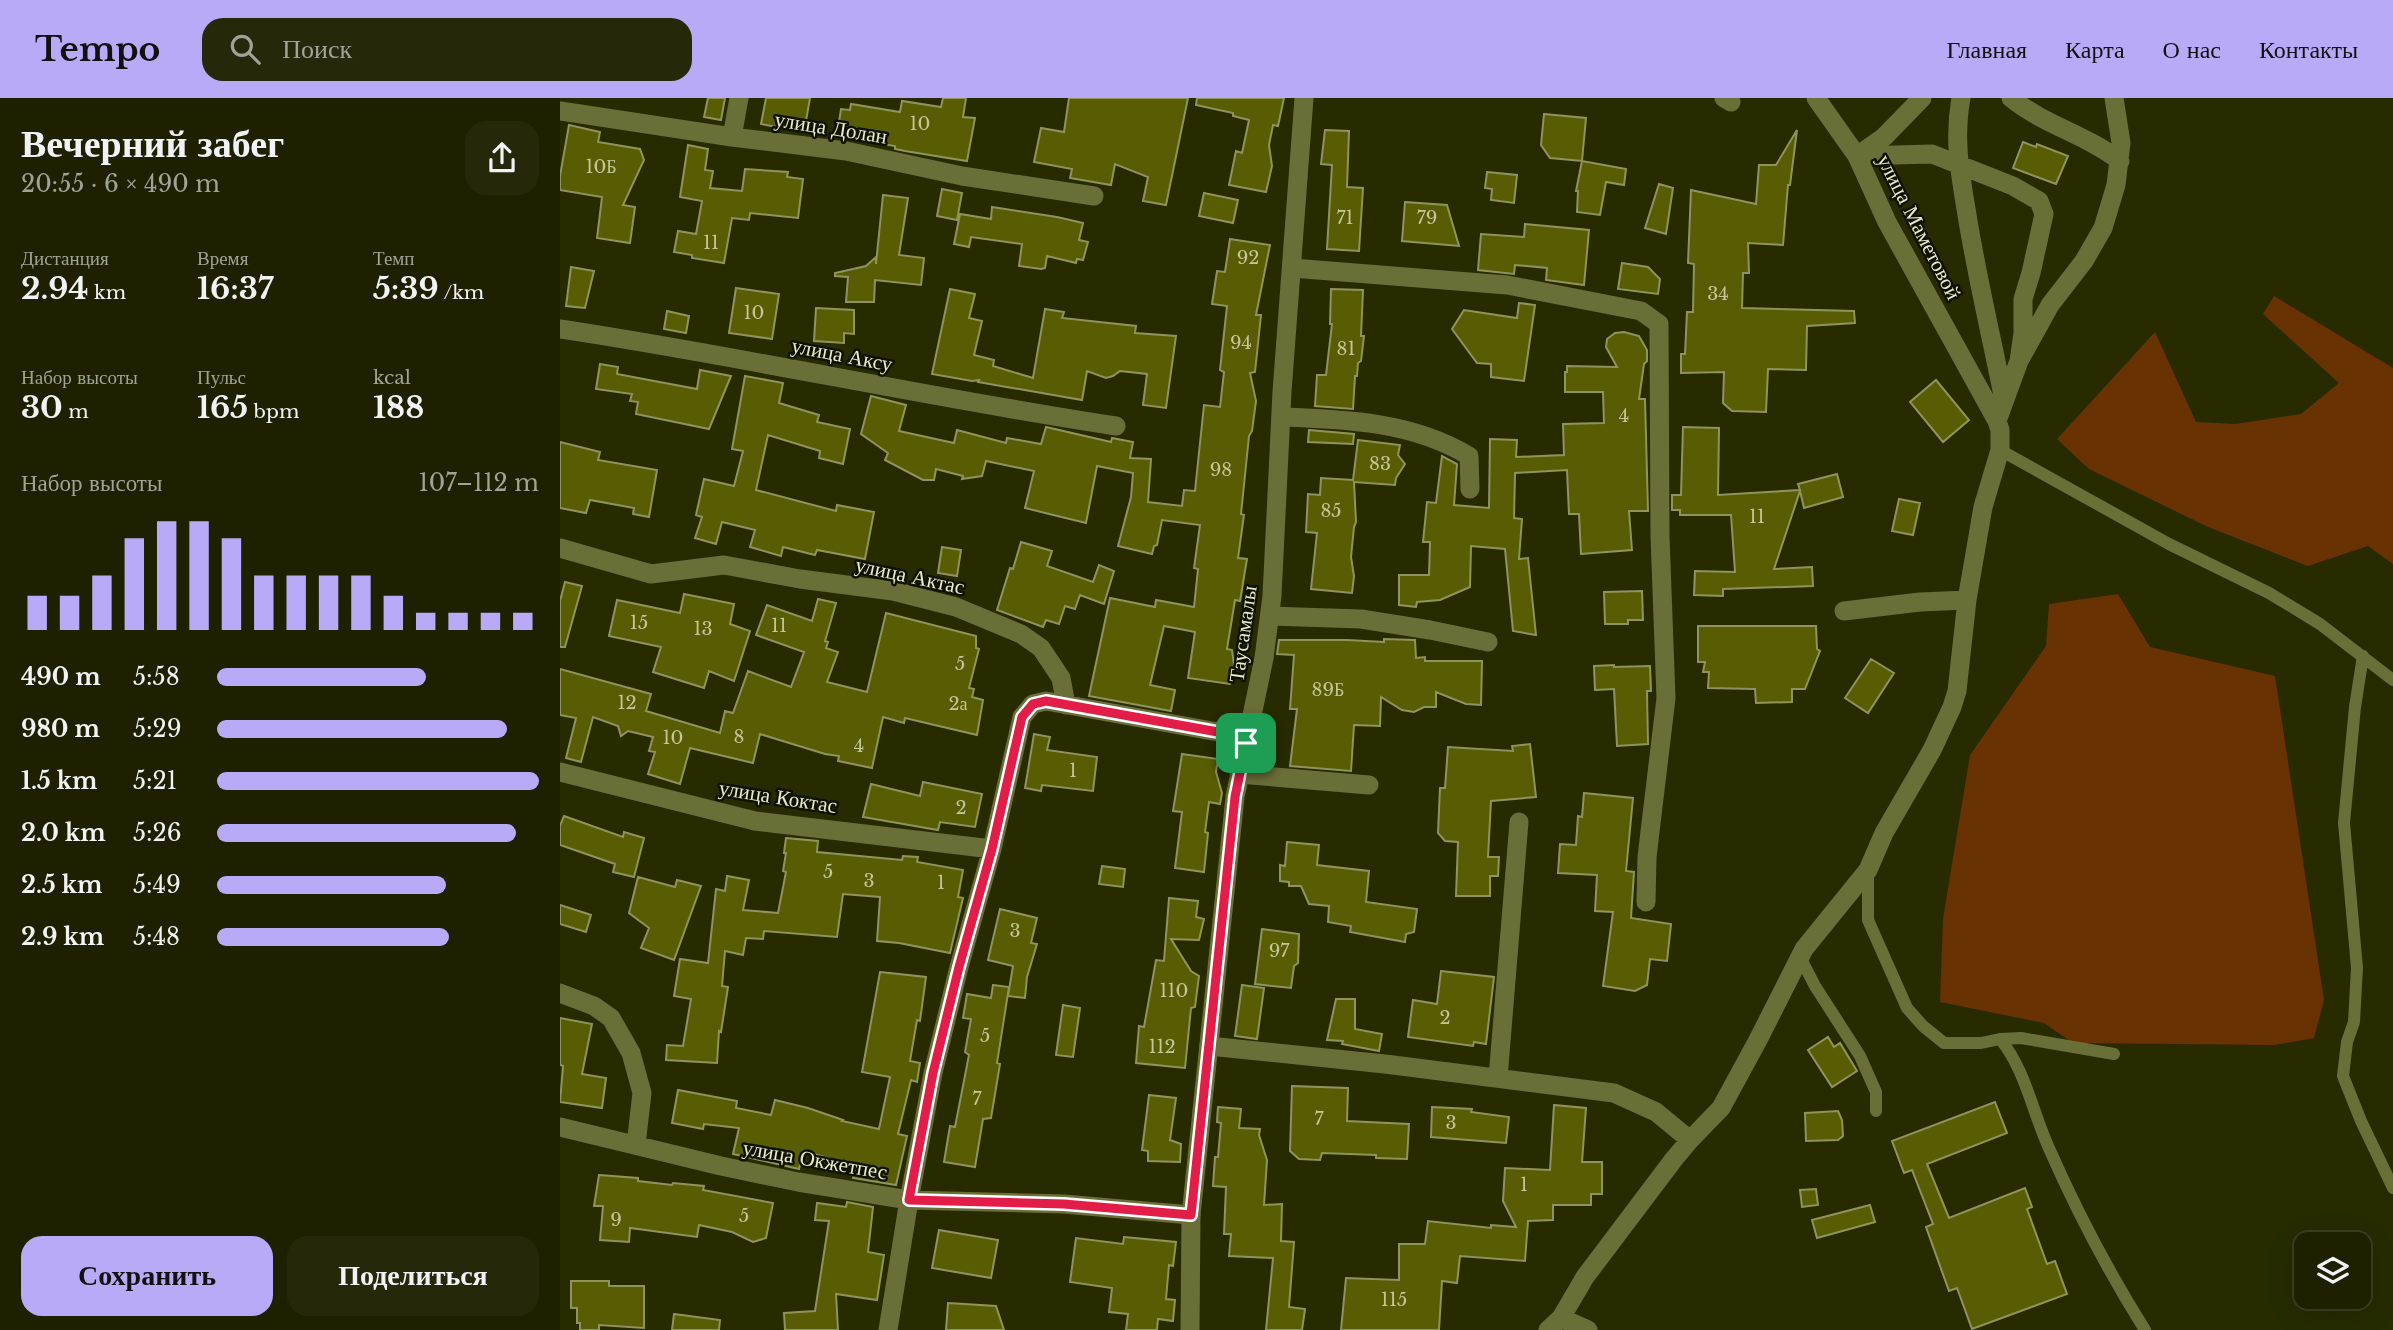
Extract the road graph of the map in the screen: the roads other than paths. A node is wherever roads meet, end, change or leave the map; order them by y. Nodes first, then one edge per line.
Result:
1 (739, 98) edge
2 (1304, 98) edge
3 (1816, 98) edge
4 (1922, 98) edge
5 (1961, 98) edge
6 (2011, 98) edge
7 (2115, 98) edge
8 (560, 111) edge
9 (733, 137) junction
10 (1857, 156) junction
11 (2120, 161) junction
12 (1959, 166) junction
13 (1094, 196) dead end
14 (1292, 268) junction
15 (560, 329) edge
16 (2019, 361) junction
17 (2004, 401) junction
18 (1281, 417) junction
19 (1997, 421) junction
20 (1116, 426) dead end
21 (2000, 450) junction
22 (1470, 489) dead end
23 (560, 548) edge
24 (1967, 600) junction
25 (1844, 611) dead end
26 (1270, 616) junction
27 (1488, 642) dead end
28 (2363, 656) junction
29 (2393, 680) edge
30 (1066, 705) junction
31 (1246, 743) junction
32 (560, 772) edge
33 (1239, 774) junction
34 (1369, 785) dead end
35 (1519, 822) dead end
36 (992, 849) junction
37 (1868, 870) junction
38 (1646, 902) dead end
39 (1800, 957) junction
40 (560, 993) edge
41 (2000, 1039) junction
42 (1209, 1046) junction
43 (2114, 1054) dead end
44 (1498, 1078) junction
45 (1877, 1111) dead end
46 (560, 1127) edge
47 (1690, 1140) junction
48 (636, 1145) junction
49 (2393, 1188) edge
50 (909, 1200) junction
51 (1191, 1215) junction
52 (1554, 1324) edge
53 (888, 1330) edge
54 (1190, 1330) edge
55 (1588, 1330) edge
56 (2145, 1330) edge

1 - 9 street
2 - 14 street, Таусамалы
3 - 10 street, улица Маметовой
4 - 10 street
5 - 12 street
6 - 11 street
7 - 11 street
8 - 9 street, улица Долан
9 - 13 street, улица Долан
10 - 12 street
10 - 19 street, улица Маметовой
11 - 16 street
12 - 16 street
12 - 17 street
14 - 18 street, Таусамалы
14 - 38 street
15 - 20 street, улица Аксу
16 - 17 street
17 - 19 street
18 - 22 street
18 - 26 street, Таусамалы
19 - 21 street
21 - 24 street
21 - 28 lane
23 - 30 street, улица Актас
24 - 25 street
24 - 37 street
26 - 27 street
26 - 31 street, Таусамалы
28 - 29 lane
28 - 49 lane
30 - 31 street
30 - 36 street
31 - 33 street, Таусамалы
32 - 36 street, улица Коктас
33 - 34 street
33 - 42 street, Таусамалы
35 - 44 street
36 - 50 street
37 - 39 street
37 - 41 lane
39 - 45 lane
39 - 47 street
40 - 48 street
41 - 43 lane
41 - 56 lane
42 - 44 street
42 - 51 street, Таусамалы
44 - 47 street
46 - 48 street, улица Окжетпес
47 - 52 street
48 - 50 street, улица Окжетпес
50 - 51 street, улица Окжетпес
50 - 53 street
51 - 54 street, Таусамалы
52 - 55 street

